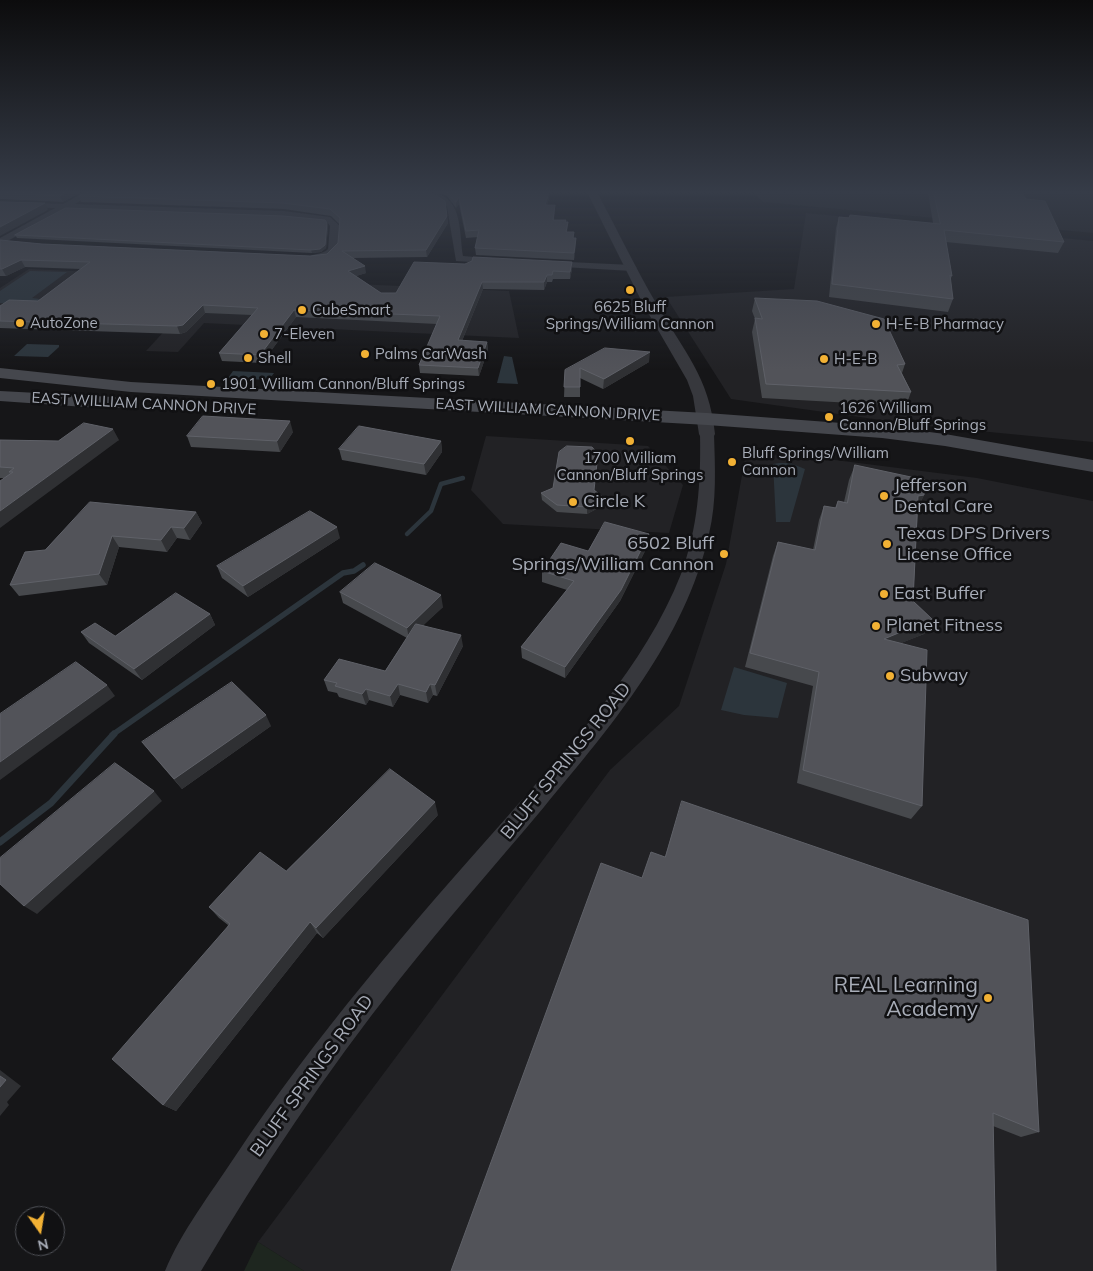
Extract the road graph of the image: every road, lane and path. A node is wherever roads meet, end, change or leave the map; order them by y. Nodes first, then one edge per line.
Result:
1 (331, 251) edge
2 (458, 251) edge
3 (623, 251) edge
4 (302, 257) edge
5 (513, 263) edge
6 (542, 264) edge
7 (632, 268) junction
8 (0, 373) edge
9 (155, 389) junction
10 (0, 396) edge
11 (140, 404) junction
12 (707, 427) junction
13 (1091, 472) edge
14 (182, 1271) edge

1 - 4 street
2 - 5 street
3 - 7 street, BLUFF SPRINGS ROAD
6 - 7 street
7 - 12 street, BLUFF SPRINGS ROAD
8 - 9 main road, EAST WILLIAM CANNON DRIVE
9 - 11 main road
9 - 12 main road, EAST WILLIAM CANNON DRIVE
10 - 11 main road, EAST WILLIAM CANNON DRIVE
11 - 12 main road, EAST WILLIAM CANNON DRIVE
12 - 13 main road, EAST WILLIAM CANNON DRIVE
12 - 13 main road, EAST WILLIAM CANNON DRIVE
12 - 14 street, BLUFF SPRINGS ROAD

